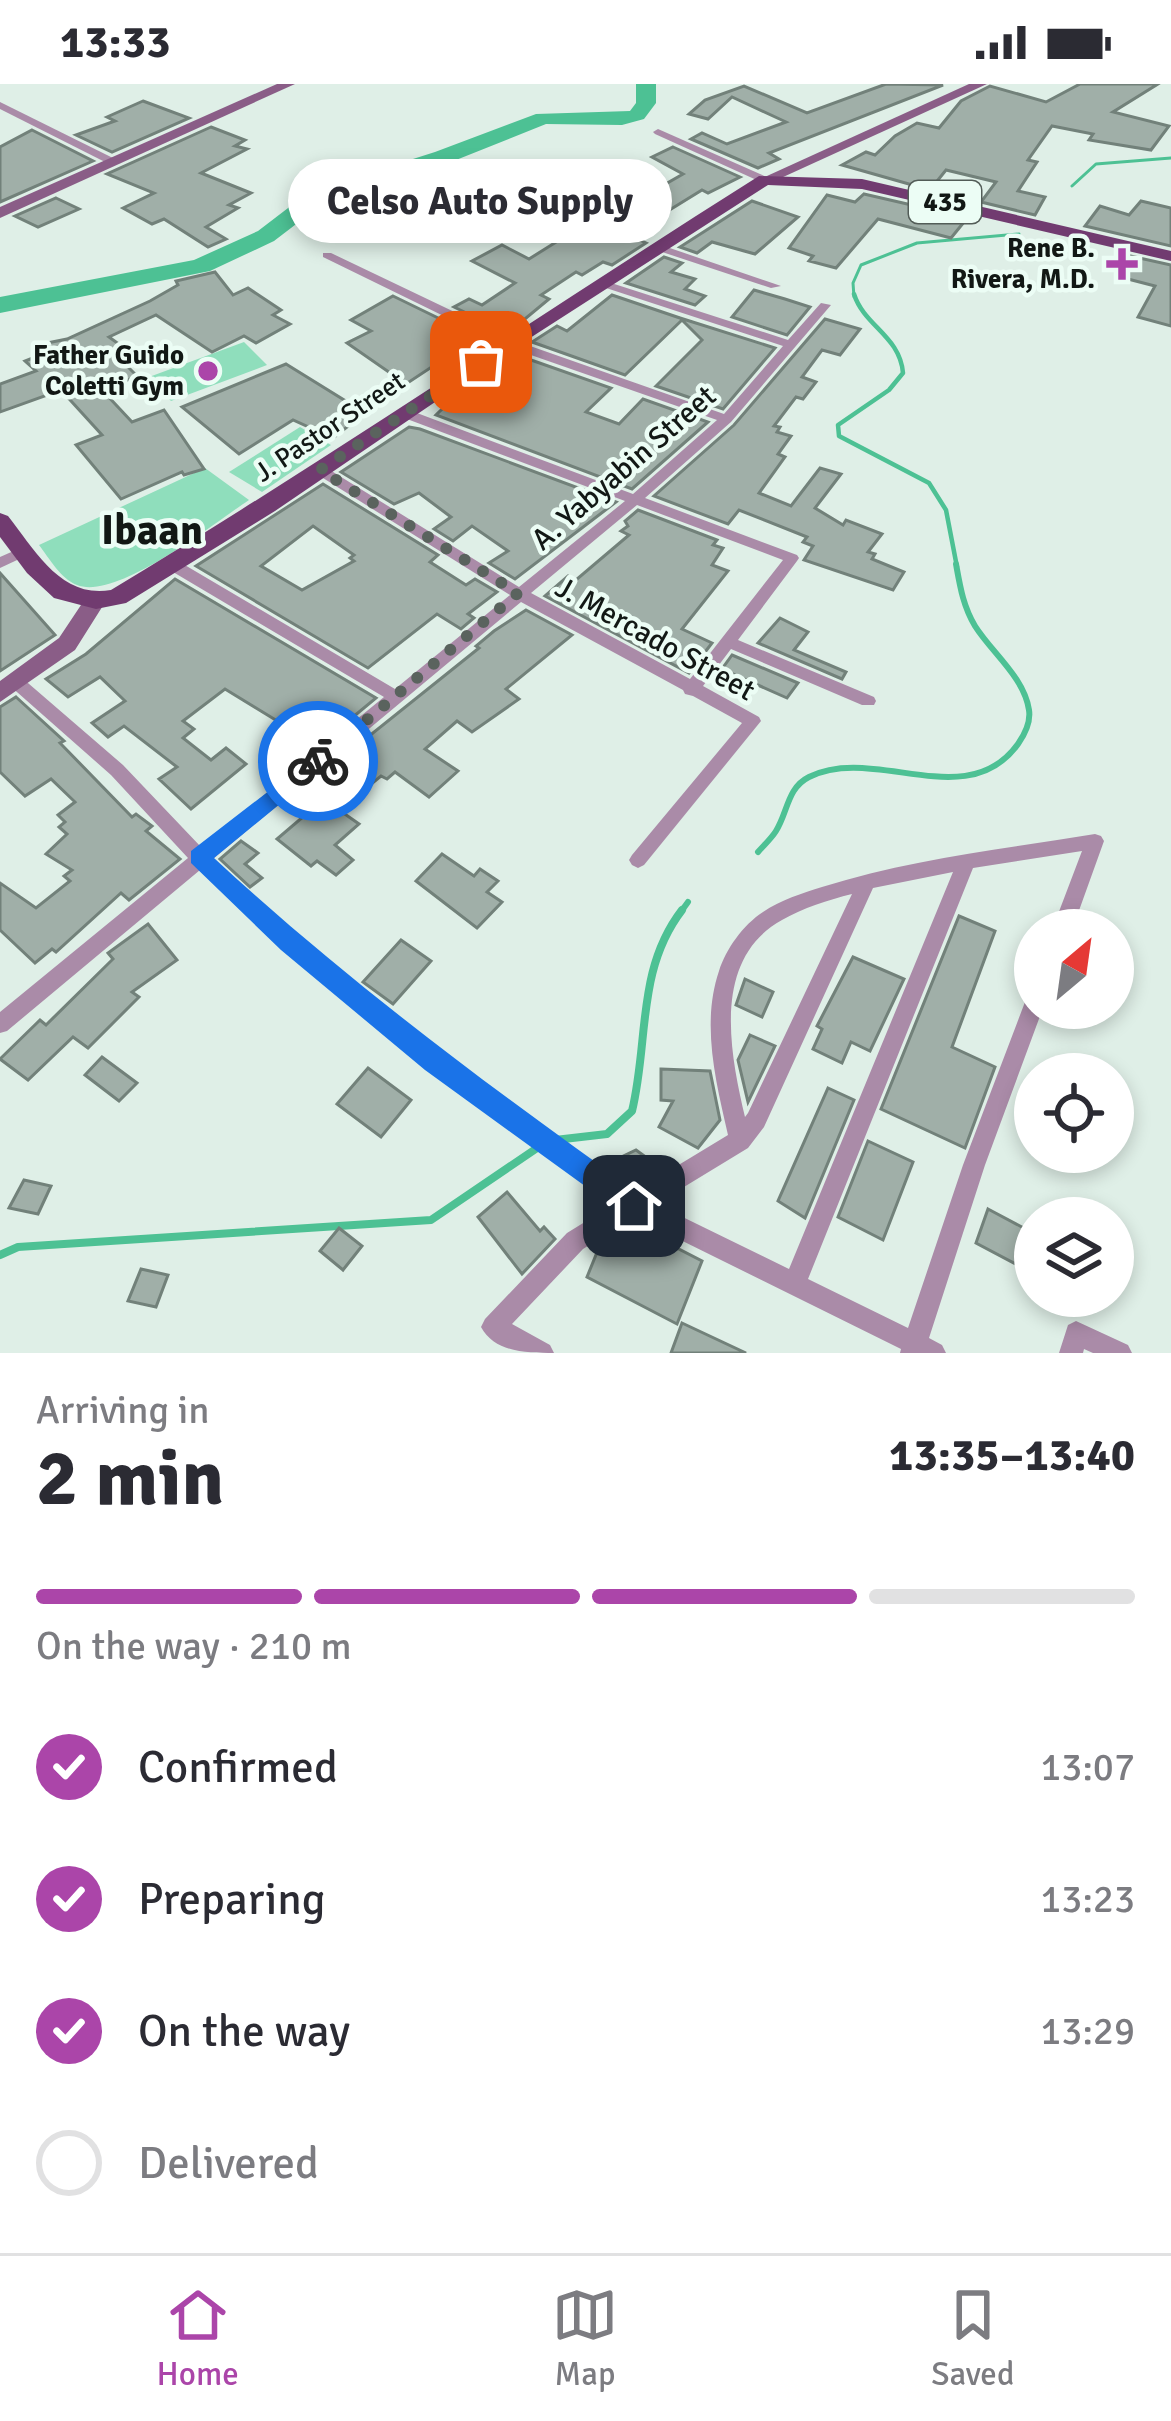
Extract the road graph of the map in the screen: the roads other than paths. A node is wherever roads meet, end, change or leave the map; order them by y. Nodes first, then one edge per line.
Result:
1 (288, 84) edge
2 (980, 84) edge
3 (0, 105) edge
4 (658, 132) dead end
5 (815, 158) junction
6 (113, 162) junction
7 (765, 180) junction
8 (838, 181) junction
9 (0, 212) edge
10 (657, 247) junction
11 (327, 255) dead end
12 (1171, 256) edge
13 (601, 283) junction
14 (775, 286) dead end
15 (825, 304) dead end
16 (509, 343) junction
17 (792, 345) junction
18 (404, 413) junction
19 (726, 419) junction
20 (320, 470) junction
21 (632, 502) junction
22 (0, 521) edge
23 (25, 551) junction
24 (0, 563) edge
25 (173, 565) junction
26 (518, 593) junction
27 (93, 604) junction
28 (728, 642) junction
29 (8, 687) edge
30 (691, 690) junction
31 (393, 695) junction
32 (868, 700) dead end
33 (199, 857) junction
34 (638, 860) dead end
35 (965, 865) junction
36 (866, 883) junction
37 (1070, 909) edge
38 (0, 1024) edge
39 (1025, 1029) edge
40 (740, 1140) junction
41 (634, 1206) junction
42 (794, 1285) junction
43 (920, 1350) edge
44 (542, 1353) edge
45 (1071, 1353) edge
46 (1120, 1353) edge

1 - 6 main road
2 - 5 main road
3 - 6 street
4 - 7 street
5 - 7 main road
5 - 8 main road
6 - 9 main road
7 - 8 main road, 435
7 - 10 main road, J. Pastor Street
8 - 12 main road, 435
10 - 13 main road, J. Pastor Street
10 - 14 street
11 - 16 street
13 - 16 main road, J. Pastor Street
13 - 17 street
15 - 17 street, A. Yabyabin Street
16 - 18 main road, J. Pastor Street
16 - 19 street
17 - 19 street, A. Yabyabin Street
18 - 20 main road, J. Pastor Street
18 - 21 street
19 - 21 street, A. Yabyabin Street
20 - 25 main road, J. Pastor Street
20 - 26 street, J. Mercado Street
21 - 26 street, A. Yabyabin Street
21 - 28 street
22 - 23 main road
23 - 24 street
23 - 27 main road
25 - 27 main road, J. Pastor Street
25 - 31 street
26 - 30 street, J. Mercado Street
26 - 31 street, A. Yabyabin Street
27 - 29 main road, J. Pastor Street
28 - 30 street
28 - 32 street
29 - 33 street
30 - 34 street, J. Mercado Street
31 - 33 street, A. Yabyabin Street
33 - 38 street, A. Yabyabin Street
33 - 41 street
35 - 36 street
35 - 37 street
35 - 42 street
36 - 40 street
36 - 40 street
39 - 43 street
40 - 41 street
41 - 42 street
41 - 44 street
42 - 43 street
45 - 46 street

